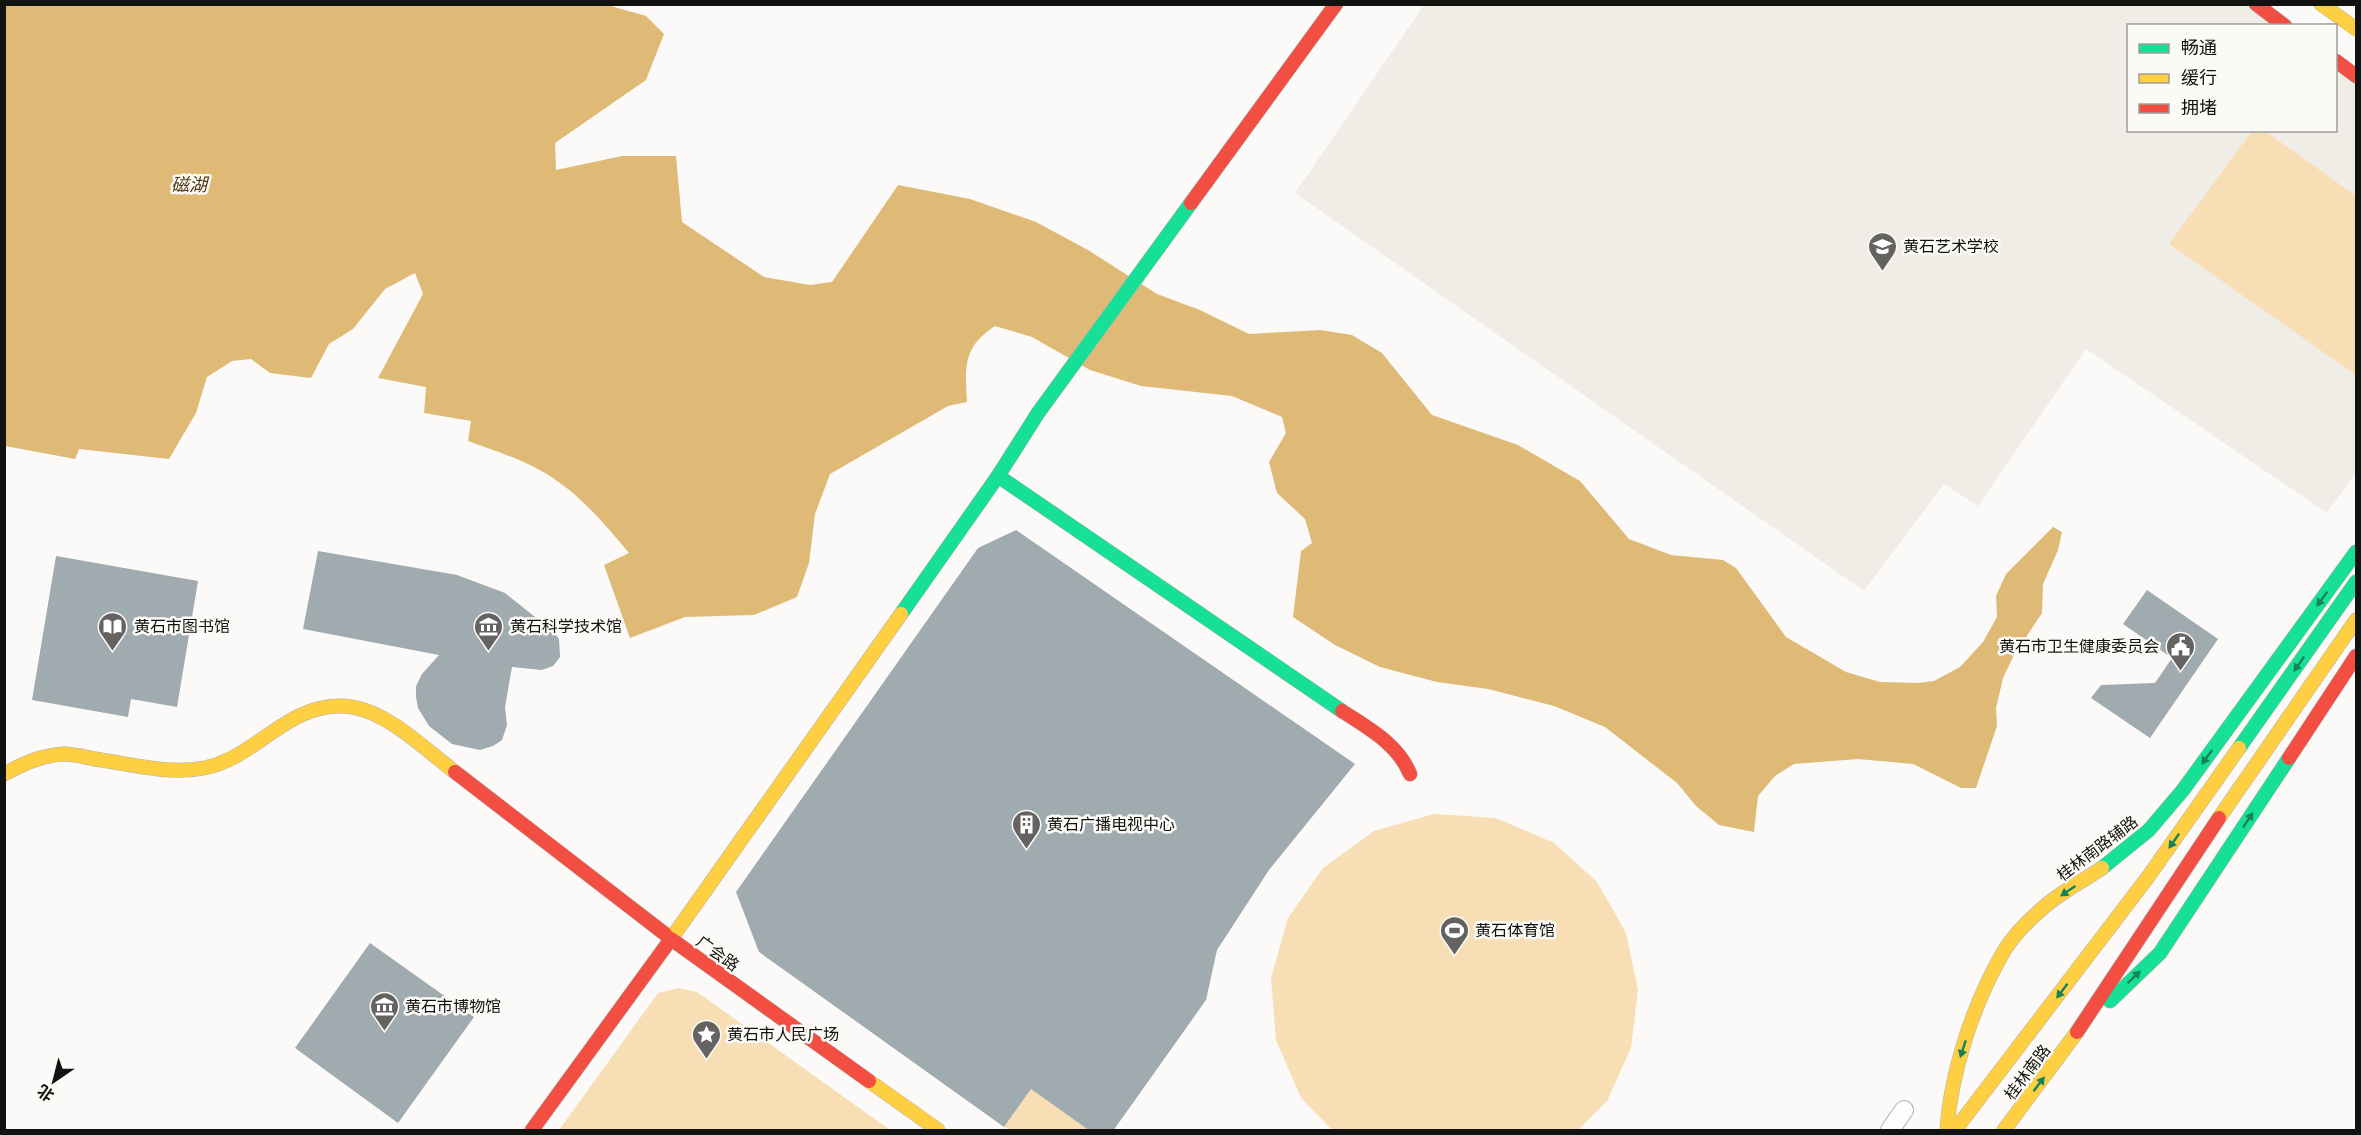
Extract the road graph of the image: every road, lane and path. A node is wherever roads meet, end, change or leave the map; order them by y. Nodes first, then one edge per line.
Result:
1 (1336, 4) edge
2 (2256, 4) edge
3 (2321, 4) edge
4 (2282, 24) edge
5 (2356, 29) edge
6 (2337, 63) edge
7 (2356, 76) edge
8 (998, 476) junction
9 (2356, 552) edge
10 (2356, 582) edge
11 (2356, 620) edge
12 (2356, 656) edge
13 (4, 774) edge
14 (1410, 774) dead end
15 (670, 939) junction
16 (2077, 1032) junction
17 (1904, 1110) dead end
18 (532, 1131) edge
19 (938, 1131) edge
20 (1890, 1131) edge
21 (1947, 1131) edge
22 (1955, 1131) edge
23 (2004, 1131) edge

1 - 8 street
2 - 4 street
3 - 5 street
6 - 7 street
8 - 14 street
8 - 15 street
9 -> 21 street, 桂林南路辅路
10 -> 22 street
11 - 16 street
16 -> 12 street
13 - 15 street
15 - 18 street, 广会路
15 - 19 street, 广会路
23 -> 16 street, 桂林南路
17 - 20 street

